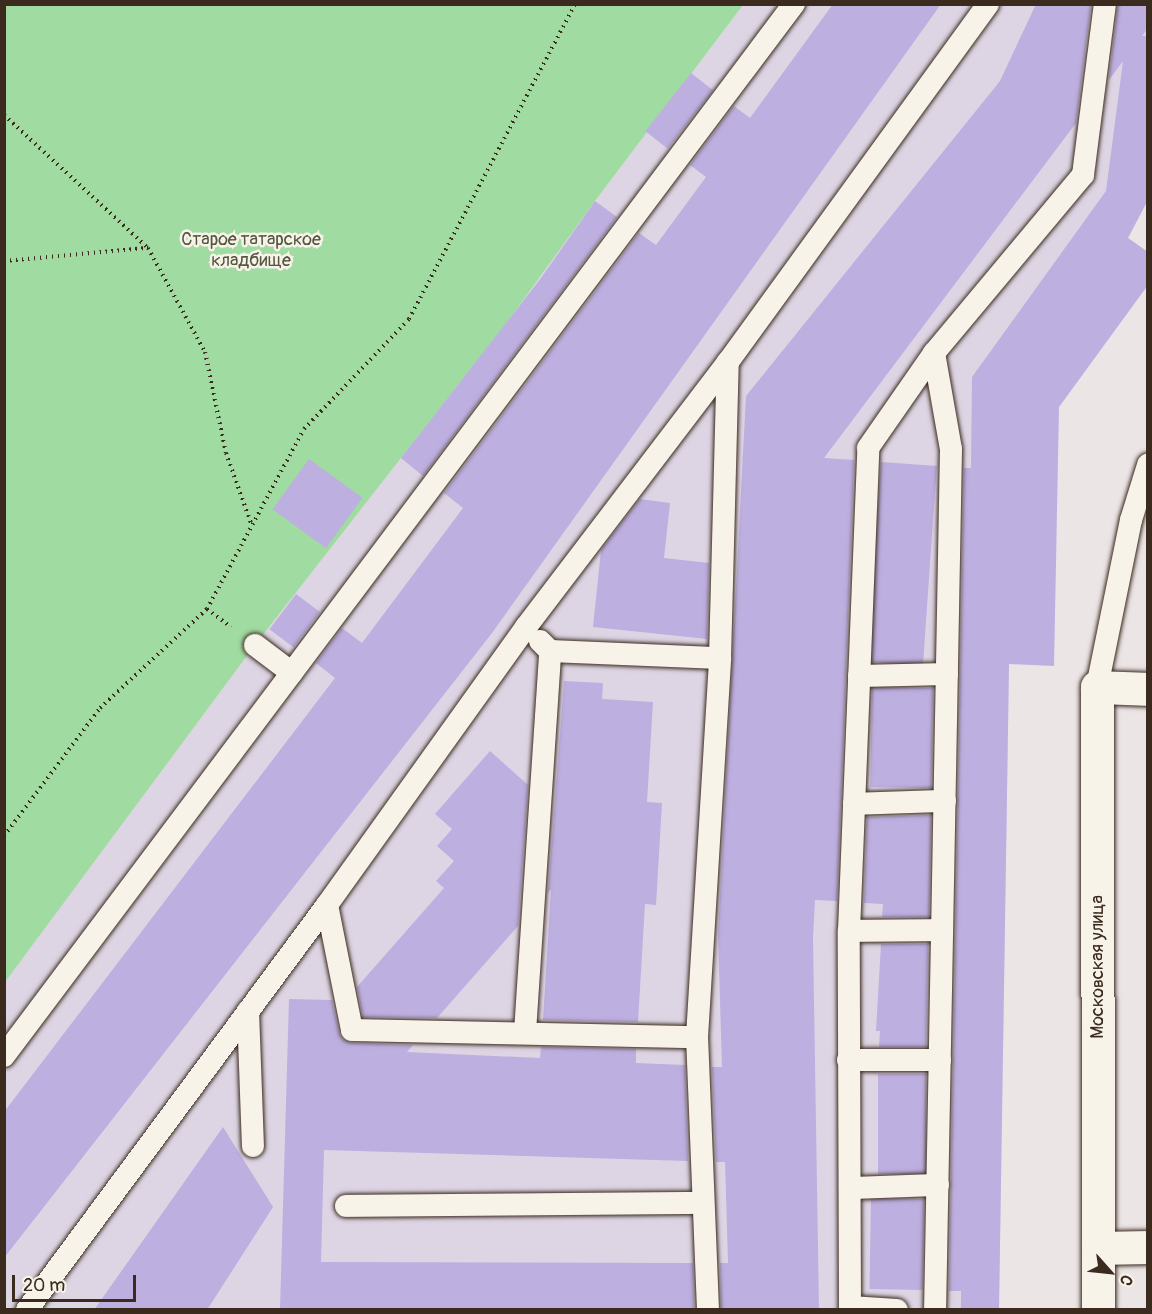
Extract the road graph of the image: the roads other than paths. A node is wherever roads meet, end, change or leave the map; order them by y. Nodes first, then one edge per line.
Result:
1 (794, 4) edge
2 (988, 4) edge
3 (1105, 4) edge
4 (934, 353) junction
5 (728, 362) junction
6 (1148, 465) edge
7 (1139, 520) edge
8 (526, 627) junction
9 (255, 645) dead end
10 (549, 651) junction
11 (720, 658) junction
12 (292, 673) junction
13 (947, 674) junction
14 (858, 676) junction
15 (1097, 687) junction
16 (1148, 689) edge
17 (945, 801) junction
18 (854, 804) junction
19 (327, 905) junction
20 (942, 930) junction
21 (849, 931) junction
22 (248, 1011) junction
23 (525, 1032) junction
24 (697, 1037) junction
25 (4, 1056) edge
26 (848, 1060) junction
27 (940, 1060) junction
28 (253, 1146) dead end
29 (938, 1185) junction
30 (850, 1188) junction
31 (703, 1203) junction
32 (346, 1206) dead end
33 (1148, 1247) edge
34 (1098, 1248) junction
35 (850, 1308) edge
36 (27, 1310) edge
37 (708, 1310) edge
38 (897, 1310) edge
39 (935, 1310) edge
40 (1098, 1310) edge

1 - 12 lane
2 - 5 lane
3 - 4 lane
4 - 13 lane
4 - 14 lane
5 - 8 lane
5 - 11 lane
6 - 7 lane
7 - 15 lane
8 - 10 lane
8 - 19 lane
9 - 12 lane
10 - 11 lane
10 - 23 lane
11 - 24 lane
12 - 25 lane
13 - 14 lane
13 - 17 lane
14 - 18 lane
15 - 16 street
15 - 34 street, Московская улица
17 - 18 lane
17 - 20 lane
18 - 21 lane
19 - 22 lane
19 - 23 lane
20 - 21 lane
20 - 27 lane
21 - 26 lane
22 - 28 lane
22 - 36 lane
23 - 24 lane
24 - 31 lane
26 - 27 lane
26 - 30 lane
27 - 29 lane
29 - 30 lane
29 - 39 lane
30 - 35 lane
31 - 32 lane
31 - 37 lane
33 - 34 street
34 - 40 street, Московская улица
35 - 38 lane

